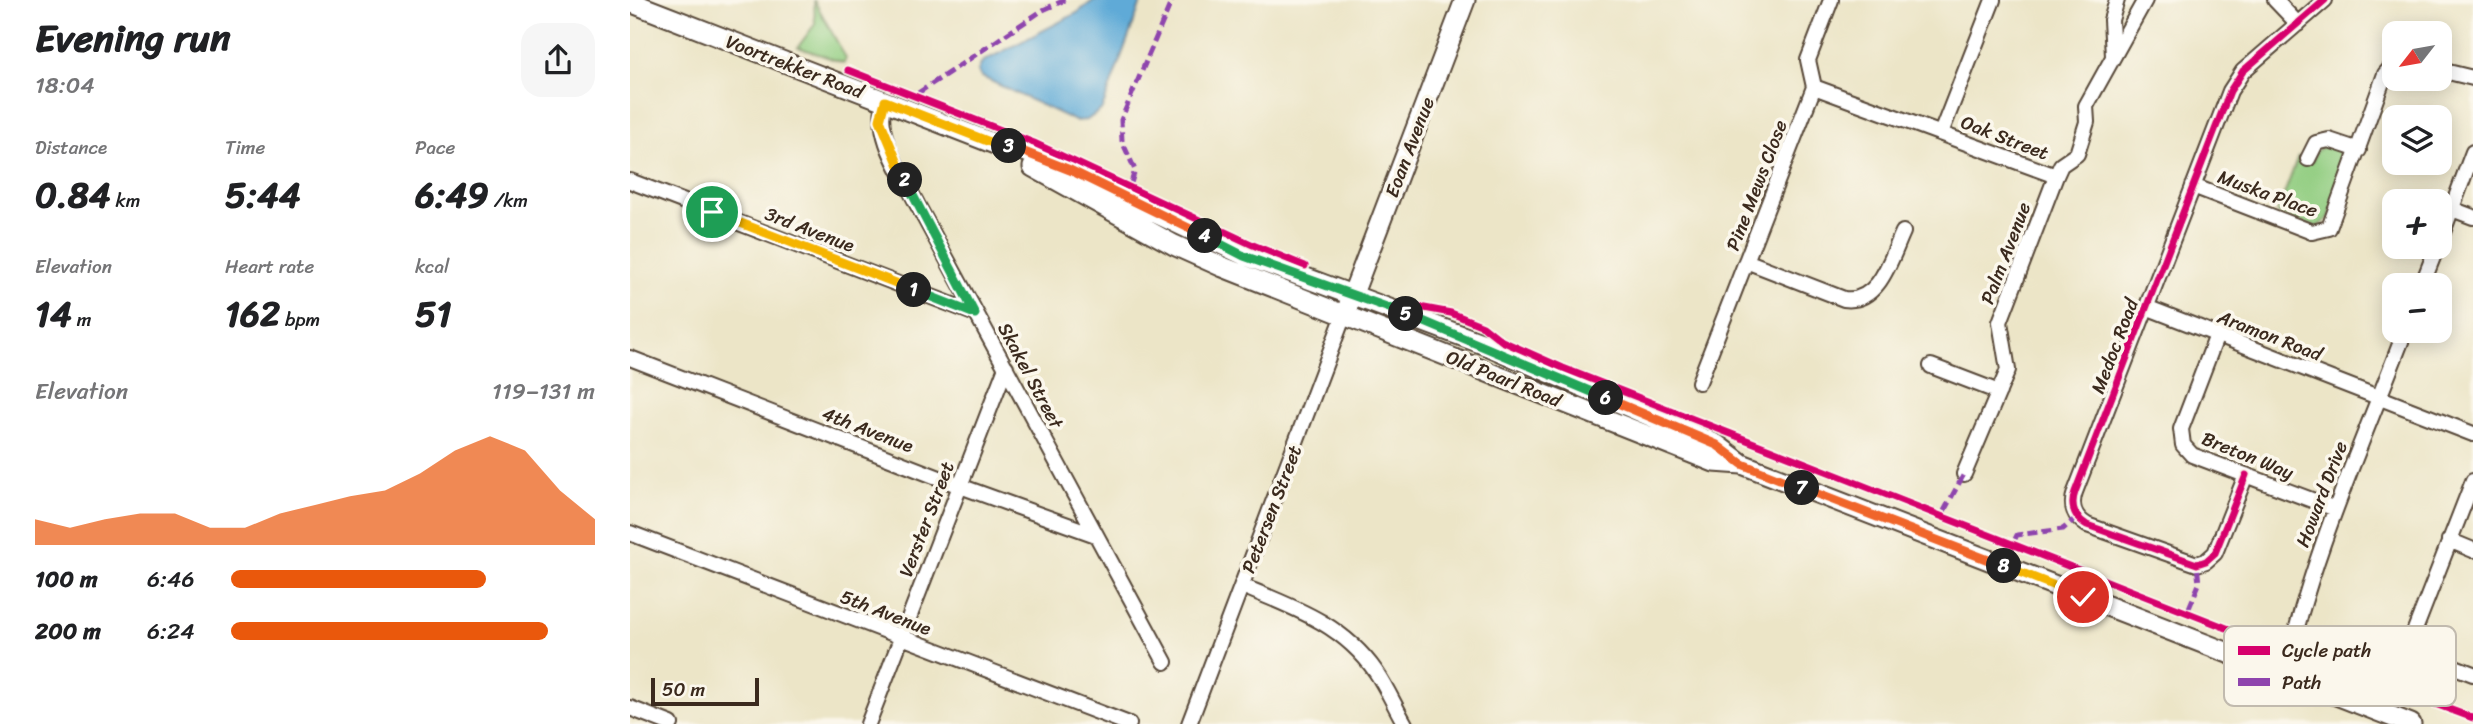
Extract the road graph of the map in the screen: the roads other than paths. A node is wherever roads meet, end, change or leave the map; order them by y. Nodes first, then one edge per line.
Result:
1 (1465, 0) edge
2 (1831, 0) edge
3 (1993, 0) edge
4 (2275, 0) edge
5 (2325, 0) edge
6 (2117, 1) edge
7 (630, 2) edge
8 (2143, 4) edge
9 (2298, 24) junction
10 (2113, 56) junction
11 (2452, 73) edge
12 (2473, 78) edge
13 (2382, 83) edge
14 (1814, 86) junction
15 (885, 101) junction
16 (1941, 133) junction
17 (1000, 146) junction
18 (2359, 150) junction
19 (2473, 152) edge
20 (2308, 159) dead end
21 (2056, 176) junction
22 (630, 181) edge
23 (2193, 186) junction
24 (2452, 209) joint
25 (2473, 217) edge
26 (1903, 232) dead end
27 (1746, 261) junction
28 (1353, 294) junction
29 (2146, 307) junction
30 (975, 314) junction
31 (1344, 315) junction
32 (2217, 335) junction
33 (2401, 343) edge
34 (630, 358) edge
35 (1931, 366) dead end
36 (1006, 367) junction
37 (1699, 382) dead end
38 (1999, 392) junction
39 (2380, 398) junction
40 (2473, 434) edge
41 (1742, 464) junction
42 (1964, 474) dead end
43 (2246, 475) junction
44 (2473, 481) edge
45 (960, 486) junction
46 (2333, 508) junction
47 (630, 533) edge
48 (1093, 534) junction
49 (2449, 540) junction
50 (2473, 550) edge
51 (1242, 586) junction
52 (2297, 626) edge
53 (2416, 626) edge
54 (901, 639) junction
55 (2224, 652) edge
56 (1165, 662) dead end
57 (2456, 668) edge
58 (2473, 674) edge
59 (2364, 706) edge
60 (630, 708) edge
61 (671, 724) edge
62 (868, 724) edge
63 (1129, 724) edge
64 (1189, 724) edge
65 (1405, 724) edge
66 (2411, 724) edge

1 - 28 main road, Eoan Avenue
2 - 14 street, Pine Mews Close
3 - 16 street
4 - 9 street
5 - 9 street, Medoc Road
6 - 8 street, Palm Avenue
6 - 10 street, Palm Avenue
7 - 15 main road, Voortrekker Road
8 - 10 street, Palm Avenue
9 - 23 street, Medoc Road
10 - 21 street, Palm Avenue
11 - 12 street
13 - 18 street, Muska Place
14 - 16 street, Oak Street
14 - 27 street, Pine Mews Close
15 - 17 main road, Voortrekker Road
15 - 30 street, Skakel Street
16 - 21 street, Oak Street
17 - 28 main road, Voortrekker Road
17 - 31 main road, Voortrekker Road
18 - 20 street
18 - 23 street, Muska Place
19 - 24 street
21 - 38 street, Palm Avenue
22 - 30 street, 3rd Avenue
23 - 29 street, Medoc Road
24 - 25 street
26 - 27 street
27 - 37 street, Pine Mews Close
28 - 31 main road, Petersen Street
28 - 41 main road, Old Paarl Road
29 - 32 street, Aramon Road
29 - 43 street, Medoc Road
30 - 36 street, Skakel Street
31 - 41 main road, Old Paarl Road
31 - 51 street, Petersen Street
32 - 39 street, Aramon Road
32 - 43 street, Breton Way
33 - 39 street, Howard Drive
34 - 45 street, 4th Avenue
35 - 38 street
36 - 45 street, Verster Street
36 - 48 street, Skakel Street
38 - 42 street, Palm Avenue
39 - 40 street, Aramon Road
39 - 46 street, Howard Drive
41 - 55 main road, Old Paarl Road
43 - 46 street, Breton Way
44 - 49 street
45 - 48 street, 4th Avenue
45 - 54 street, Verster Street
46 - 52 street, Howard Drive
47 - 54 street, 5th Avenue
48 - 56 street, Skakel Street
49 - 50 street
49 - 53 street
51 - 64 street, Petersen Street
51 - 65 street
54 - 62 street, Verster Street
54 - 63 street, 5th Avenue
57 - 58 street
59 - 66 main road, Old Paarl Road
60 - 61 street

